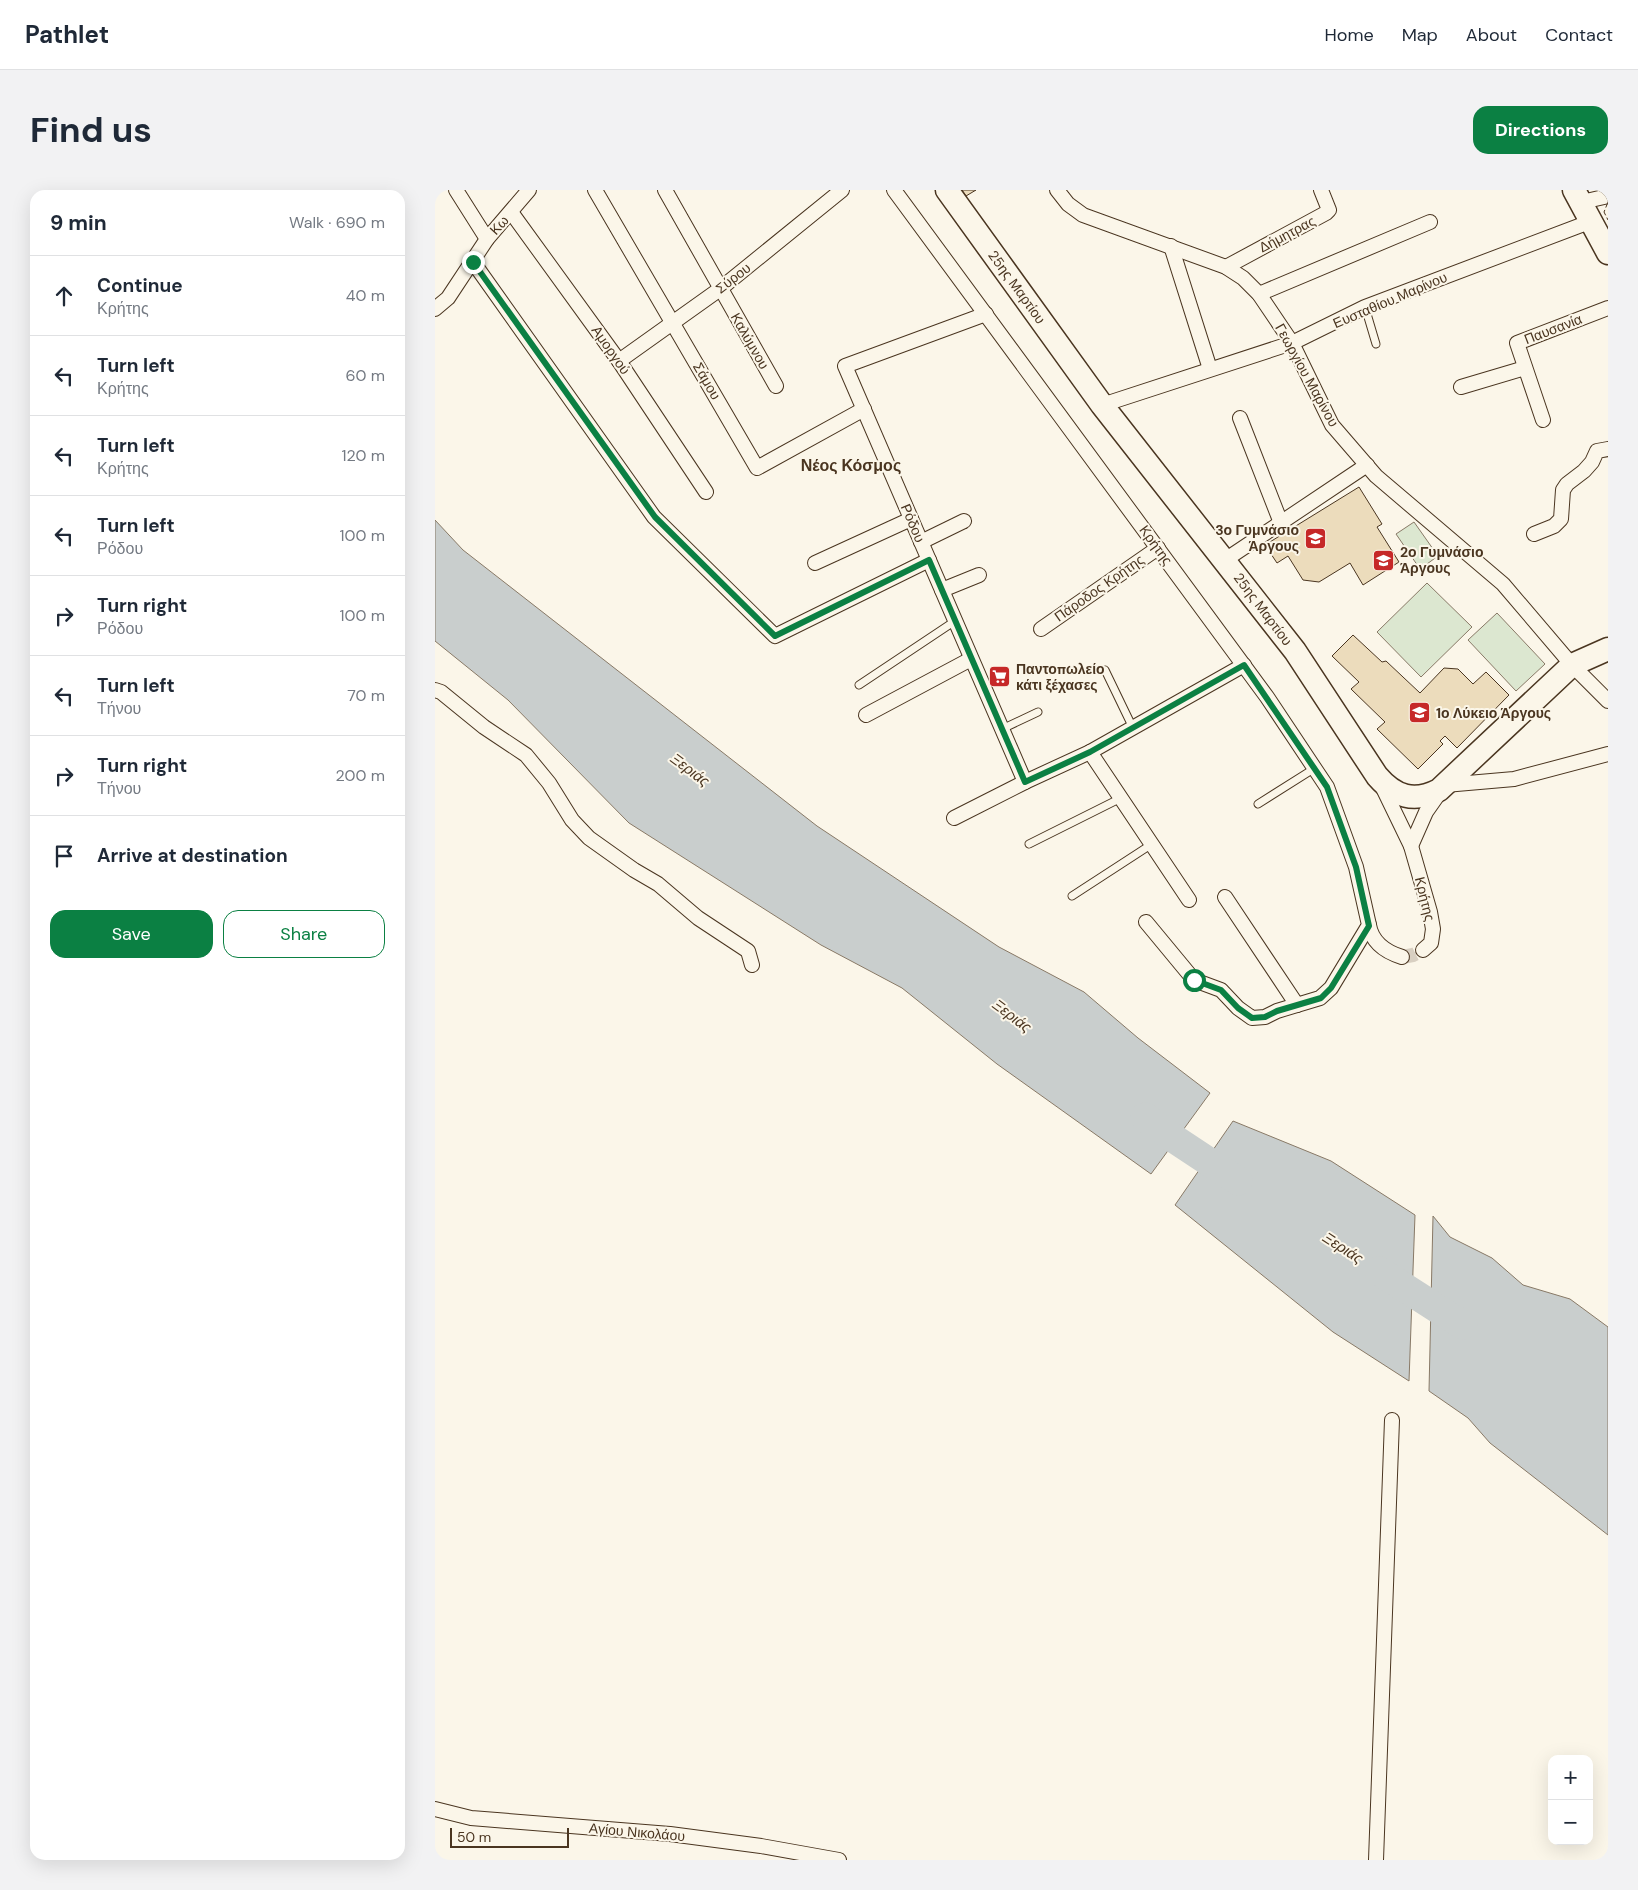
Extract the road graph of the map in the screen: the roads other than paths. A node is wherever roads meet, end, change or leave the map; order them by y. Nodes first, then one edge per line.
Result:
1 (456, 190) edge
2 (529, 190) edge
3 (595, 190) edge
4 (665, 190) edge
5 (842, 190) edge
6 (894, 190) edge
7 (947, 190) edge
8 (1057, 190) edge
9 (1321, 190) edge
10 (1608, 196) edge
11 (1583, 204) edge
12 (511, 212) junction
13 (1431, 222) dead end
14 (487, 239) junction
15 (1171, 246) junction
16 (1608, 253) edge
17 (473, 262) junction
18 (1226, 267) junction
19 (720, 289) junction
20 (1259, 294) junction
21 (1365, 307) junction
22 (1608, 308) edge
23 (435, 309) edge
24 (986, 314) junction
25 (673, 322) junction
26 (1292, 343) junction
27 (1376, 344) dead end
28 (619, 361) junction
29 (1525, 368) junction
30 (1210, 369) junction
31 (776, 386) dead end
32 (1461, 387) dead end
33 (1102, 405) junction
34 (864, 409) junction
35 (1241, 418) dead end
36 (1543, 420) dead end
37 (1608, 449) edge
38 (1367, 465) junction
39 (706, 492) dead end
40 (911, 519) junction
41 (964, 521) dead end
42 (1281, 523) junction
43 (1534, 534) dead end
44 (921, 542) junction
45 (1158, 548) junction
46 (929, 560) junction
47 (1225, 560) junction
48 (815, 563) dead end
49 (979, 575) dead end
50 (942, 590) junction
51 (955, 621) junction
52 (1041, 629) dead end
53 (1608, 649) edge
54 (971, 659) junction
55 (1244, 665) junction
56 (1572, 665) junction
57 (1105, 670) dead end
58 (859, 685) dead end
59 (435, 690) edge
60 (1608, 701) edge
61 (1038, 712) dead end
62 (866, 715) dead end
63 (1133, 728) junction
64 (1002, 729) junction
65 (1090, 752) junction
66 (1608, 754) edge
67 (1315, 768) junction
68 (1377, 776) junction
69 (1025, 782) junction
70 (1445, 785) junction
71 (1121, 798) junction
72 (1258, 804) dead end
73 (954, 818) dead end
74 (1029, 844) dead end
75 (1151, 844) junction
76 (1411, 846) junction
77 (1072, 896) dead end
78 (1225, 897) dead end
79 (1189, 900) dead end
80 (1147, 922) dead end
81 (1369, 926) junction
82 (1423, 950) dead end
83 (1402, 957) dead end
84 (752, 965) dead end
85 (1297, 1005) junction
86 (1392, 1420) dead end
87 (435, 1809) edge
88 (839, 1860) edge
89 (1376, 1860) edge

1 - 14 street
2 - 12 street, Κω
3 - 25 street, Σάμου
4 - 19 street, Καλύμνου
5 - 19 street, Σύρου
6 - 24 street, Κρήτης
7 - 33 main road, 25ης Μαρτίου
8 - 15 street, Γεωργίου Μαρίνου
9 - 18 street, Δήμητρας
10 - 11 street, Ευσταθίου Μαρίνου
11 - 16 main road
11 - 21 street, Ευσταθίου Μαρίνου
12 - 14 street, Κω
12 - 28 street, Αμοργού
13 - 20 street
14 - 17 street, Κω
15 - 18 street, Γεωργίου Μαρίνου
15 - 30 street
17 - 23 street, Κω
17 - 46 street
18 - 20 street, Γεωργίου Μαρίνου
19 - 25 street, Σύρου
19 - 31 street, Καλύμνου
20 - 26 street, Γεωργίου Μαρίνου
21 - 26 street, Ευσταθίου Μαρίνου
21 - 27 lane
22 - 29 street, Παυσανία
24 - 34 street, Ρόδου
24 - 45 street, Κρήτης
25 - 28 street, Σύρου
25 - 34 street, Σάμου
26 - 30 street, Ευσταθίου Μαρίνου
26 - 38 street, Γεωργίου Μαρίνου
28 - 39 street, Αμοργού
29 - 32 street
29 - 36 street, Παυσανία
30 - 33 street, Ευσταθίου Μαρίνου
33 - 47 main road, 25ης Μαρτίου
34 - 40 street, Ρόδου
35 - 42 street
37 - 43 street
38 - 42 street
38 - 56 street, Γεωργίου Μαρίνου
40 - 44 street, Ρόδου
40 - 48 street
41 - 44 street
42 - 47 street
44 - 46 street, Ρόδου
45 - 52 street, Πάροδος Κρήτης
45 - 55 street, Κρήτης
46 - 50 street, Ρόδου
47 - 68 main road, 25ης Μαρτίου
49 - 50 street
50 - 51 street, Ρόδου
51 - 54 street, Ρόδου
51 - 58 lane
53 - 56 main road, 25ης Μαρτίου
54 - 62 street
54 - 64 street, Ρόδου
55 - 63 street
55 - 67 street, Κρήτης
56 - 60 street, Γεωργίου Μαρίνου
56 - 70 main road, 25ης Μαρτίου
57 - 63 lane
59 - 84 street
61 - 64 lane
63 - 65 street
64 - 69 street, Ρόδου
65 - 69 street
65 - 71 street
66 - 70 street
67 - 72 lane
67 - 81 street, Κρήτης
68 - 70 main road, 25ης Μαρτίου
68 - 76 street, Κρήτης
69 - 73 street
70 - 76 street
71 - 74 lane
71 - 75 street
75 - 77 lane
75 - 79 street
76 - 82 street, Κρήτης
78 - 85 street
80 - 85 street
81 - 83 street, Κρήτης
81 - 85 street
86 - 89 street
87 - 88 street, Αγίου Νικολάου

